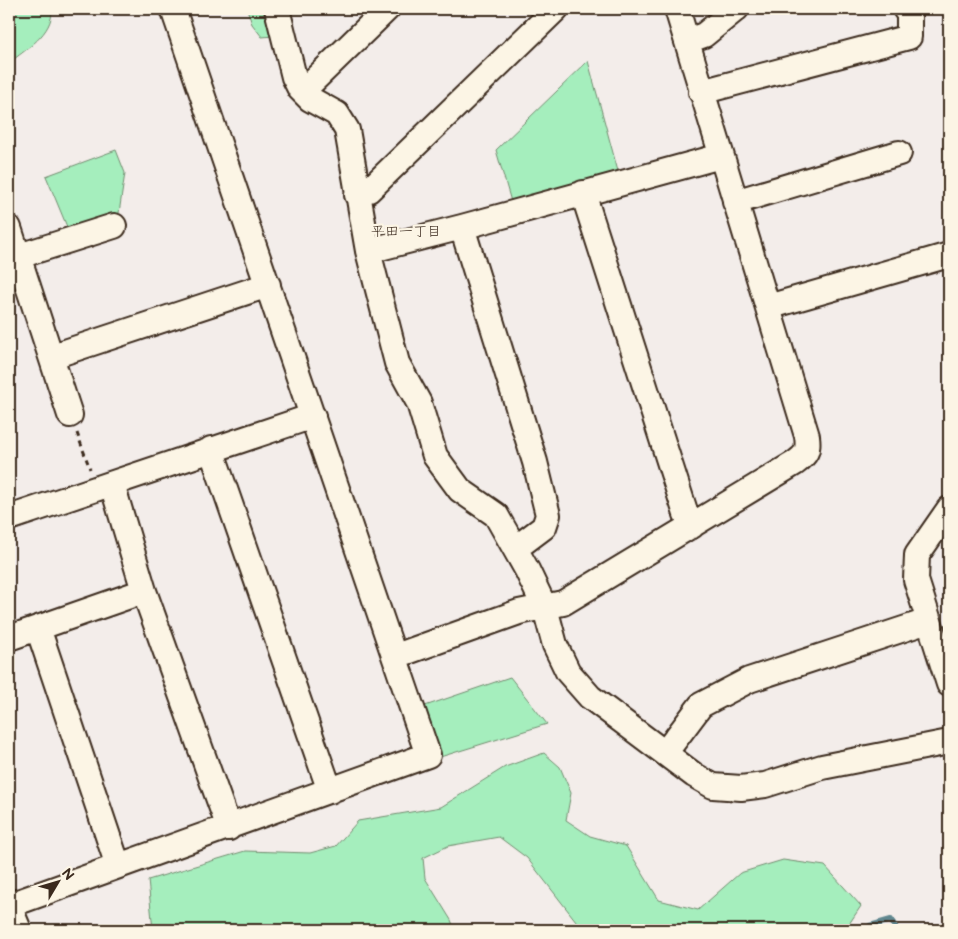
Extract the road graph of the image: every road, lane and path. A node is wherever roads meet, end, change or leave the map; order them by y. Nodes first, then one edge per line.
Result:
1 (173, 9) edge
2 (277, 9) edge
3 (387, 9) edge
4 (556, 9) edge
5 (677, 9) edge
6 (736, 9) edge
7 (906, 9) edge
8 (687, 40) junction
9 (300, 89) junction
10 (701, 92) junction
11 (899, 153) dead end
12 (720, 156) junction
13 (583, 193) junction
14 (357, 195) junction
15 (735, 202) junction
16 (114, 226) dead end
17 (462, 227) junction
18 (9, 228) edge
19 (368, 251) junction
20 (949, 255) edge
21 (19, 256) junction
22 (268, 285) junction
23 (768, 307) junction
24 (53, 356) junction
25 (70, 415) joint
26 (313, 416) junction
27 (212, 449) junction
28 (104, 487) junction
29 (947, 516) edge
30 (9, 518) edge
31 (692, 526) junction
32 (514, 546) junction
33 (144, 591) junction
34 (545, 608) junction
35 (928, 621) junction
36 (38, 628) junction
37 (9, 638) edge
38 (396, 656) junction
39 (949, 684) edge
40 (949, 742) edge
41 (665, 753) junction
42 (330, 791) junction
43 (229, 828) junction
44 (118, 866) junction
45 (9, 904) edge
46 (19, 930) edge

1 - 22 street
2 - 9 street
3 - 9 street
4 - 14 street
5 - 8 street
6 - 8 street
7 - 10 street
8 - 10 street
9 - 14 street
10 - 12 street
11 - 15 street
12 - 13 street
12 - 15 street
13 - 17 street
13 - 31 street
14 - 19 street
15 - 23 street
16 - 21 street
17 - 19 street
17 - 32 street
18 - 21 street
19 - 32 street
20 - 23 street
21 - 24 street
22 - 24 street
22 - 26 street
23 - 31 street
24 - 25 street
25 - 28 path
26 - 27 street
26 - 38 street
27 - 28 street
27 - 42 street
28 - 30 street
28 - 33 street
29 - 35 street
31 - 34 street
32 - 34 street
33 - 36 street
33 - 43 street
34 - 38 street
34 - 41 street
35 - 39 street
35 - 41 street
36 - 37 street
36 - 44 street
38 - 42 street
40 - 41 street
42 - 43 street
43 - 44 street
44 - 45 street
45 - 46 street

